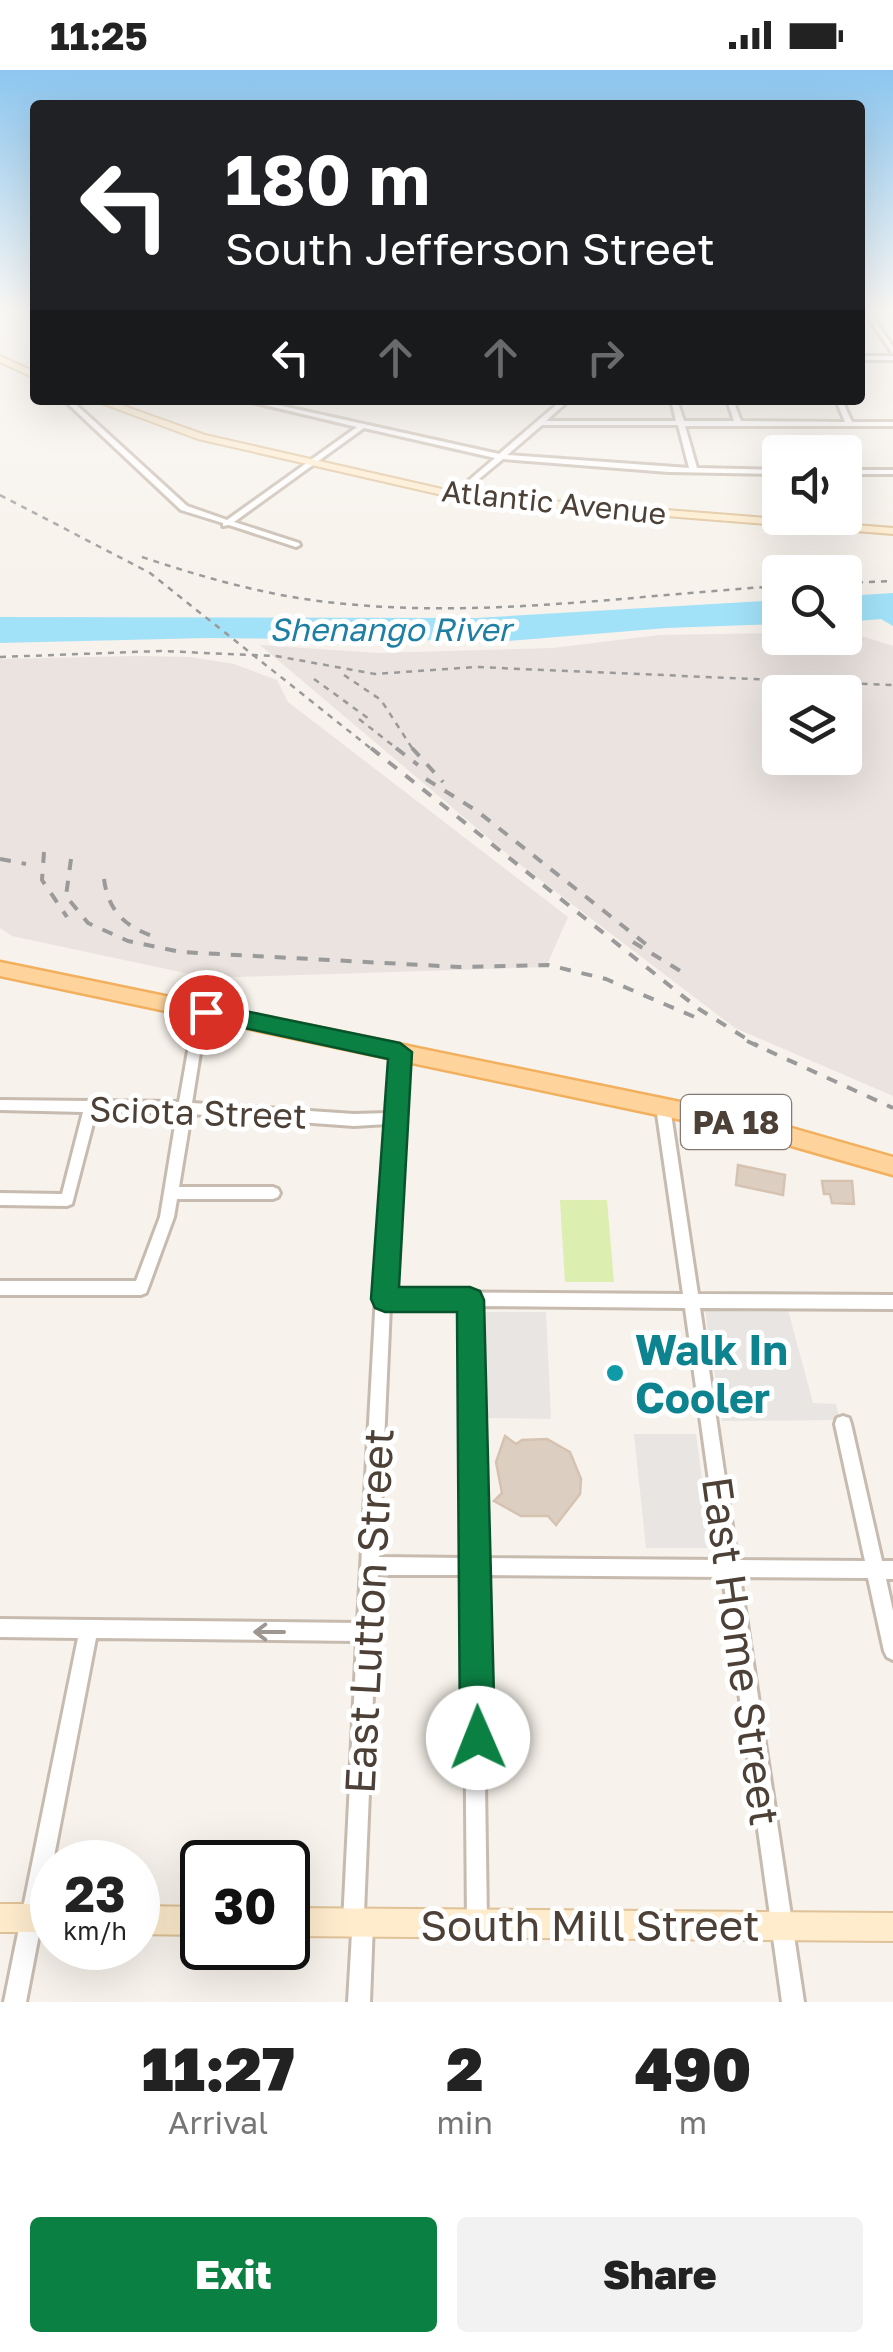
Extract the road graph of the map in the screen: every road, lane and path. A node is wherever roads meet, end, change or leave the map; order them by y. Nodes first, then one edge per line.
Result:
1 (72, 405) edge
2 (112, 405) edge
3 (268, 405) edge
4 (561, 405) edge
5 (675, 405) edge
6 (732, 405) edge
7 (841, 405) edge
8 (544, 423) junction
9 (680, 423) junction
10 (738, 423) junction
11 (850, 424) junction
12 (893, 424) edge
13 (363, 426) junction
14 (502, 457) junction
15 (312, 462) junction
16 (694, 472) junction
17 (762, 472) edge
18 (862, 472) edge
19 (893, 472) edge
20 (456, 496) junction
21 (226, 524) junction
22 (893, 531) edge
23 (296, 546) dead end
24 (0, 969) edge
25 (206, 1012) junction
26 (400, 1052) junction
27 (0, 1106) edge
28 (90, 1106) junction
29 (663, 1107) junction
30 (185, 1108) junction
31 (396, 1118) junction
32 (893, 1166) edge
33 (171, 1193) junction
34 (273, 1193) dead end
35 (0, 1199) edge
36 (0, 1288) edge
37 (385, 1299) junction
38 (470, 1300) junction
39 (692, 1301) junction
40 (893, 1302) edge
41 (843, 1424) dead end
42 (370, 1566) junction
43 (475, 1568) junction
44 (732, 1568) junction
45 (884, 1570) edge
46 (0, 1628) edge
47 (89, 1629) junction
48 (366, 1632) junction
49 (893, 1650) edge
50 (55, 1840) edge
51 (0, 1918) edge
52 (30, 1918) edge
53 (310, 1922) edge
54 (358, 1923) junction
55 (477, 1924) junction
56 (783, 1926) junction
57 (893, 1927) edge
58 (30, 1955) edge
59 (15, 2002) edge
60 (360, 2002) edge
61 (793, 2002) edge

1 - 21 street
2 - 15 street, Atlantic Avenue
3 - 13 street
4 - 8 street
5 - 9 street
6 - 10 street
7 - 11 street
8 - 9 street
8 - 14 street
9 - 10 street
9 - 16 street
10 - 11 street
11 - 12 street
13 - 14 street
13 - 15 street
14 - 16 street
14 - 20 street
15 - 20 street, Atlantic Avenue
15 - 21 street
16 - 17 street
18 - 19 street
20 - 22 street, Atlantic Avenue
21 - 23 street
24 - 25 main road, PA 18
25 - 26 main road, PA 18
25 - 30 street
26 - 29 main road, PA 18
26 - 31 street, East Lutton Street
27 - 28 street, Sciota Street
28 - 30 street, Sciota Street
28 - 35 street
29 - 32 main road, PA 18
29 - 39 street, East Home Street
30 - 31 street, Sciota Street
30 - 33 street
31 - 37 street, East Lutton Street
33 - 34 street
33 - 36 street
37 - 38 street
37 - 42 street, East Lutton Street
38 - 39 street
38 - 43 street
39 - 40 street
39 - 44 street, East Home Street
41 - 45 street
42 - 43 street
42 - 48 street, East Lutton Street
43 - 44 street
43 - 55 street
44 - 45 street
44 - 56 street, East Home Street
45 - 49 street
46 - 47 street
48 -> 47 street
47 - 50 street
48 - 54 street, East Lutton Street
51 - 52 street
53 - 54 street, South Mill Street
54 - 55 street, South Mill Street
54 - 60 street, East Lutton Street
55 - 56 street, South Mill Street
56 - 57 street, South Mill Street
56 - 61 street, East Home Street
58 - 59 street

